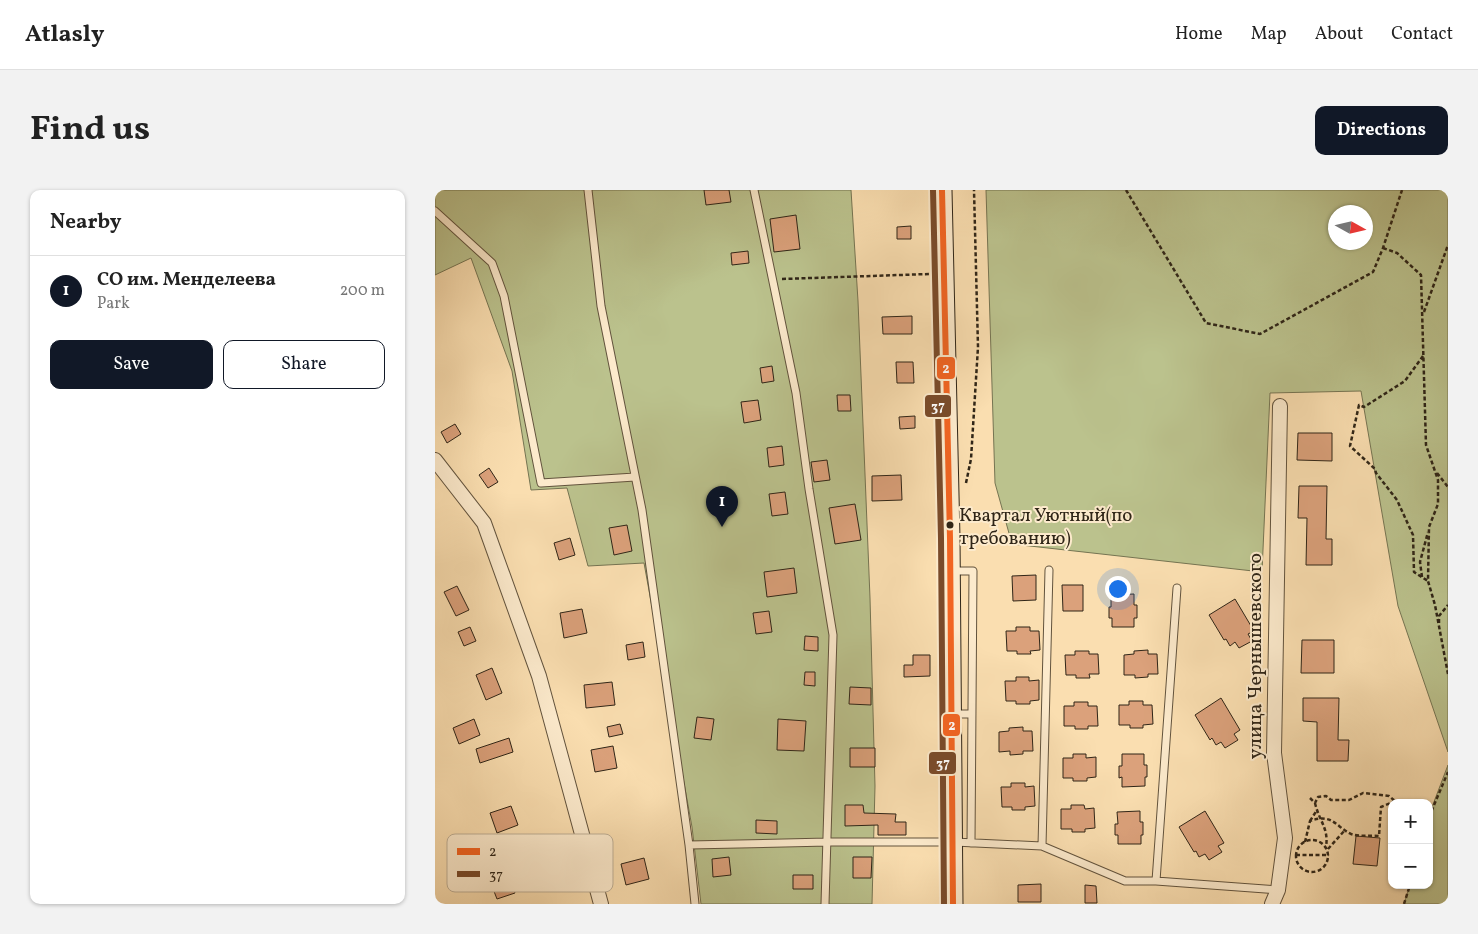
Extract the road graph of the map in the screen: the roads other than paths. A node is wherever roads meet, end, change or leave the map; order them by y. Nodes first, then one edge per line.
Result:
1 (588, 190) edge
2 (754, 190) edge
3 (942, 190) edge
4 (435, 211) edge
5 (1280, 406) dead end
6 (435, 460) edge
7 (635, 477) junction
8 (1049, 570) dead end
9 (951, 571) junction
10 (1177, 588) dead end
11 (952, 714) junction
12 (972, 714) junction
13 (582, 834) edge
14 (828, 842) junction
15 (962, 842) junction
16 (689, 845) junction
17 (1042, 846) junction
18 (1156, 880) junction
19 (1279, 890) junction
20 (695, 904) edge
21 (825, 904) edge
22 (953, 904) edge
23 (1272, 904) edge

1 - 7 lane
2 - 14 lane
3 - 9 street
4 - 7 lane
5 - 19 street, улица Чернышевского
6 - 13 street
7 - 16 lane
8 - 17 lane
9 - 11 street
9 - 12 lane
10 - 18 lane
11 - 12 lane
11 - 15 street
12 - 15 lane
14 - 15 lane
14 - 16 lane
14 - 21 lane
15 - 17 lane
15 - 22 street
16 - 20 lane
17 - 18 lane
18 - 19 lane
19 - 23 street, улица Чернышевского

